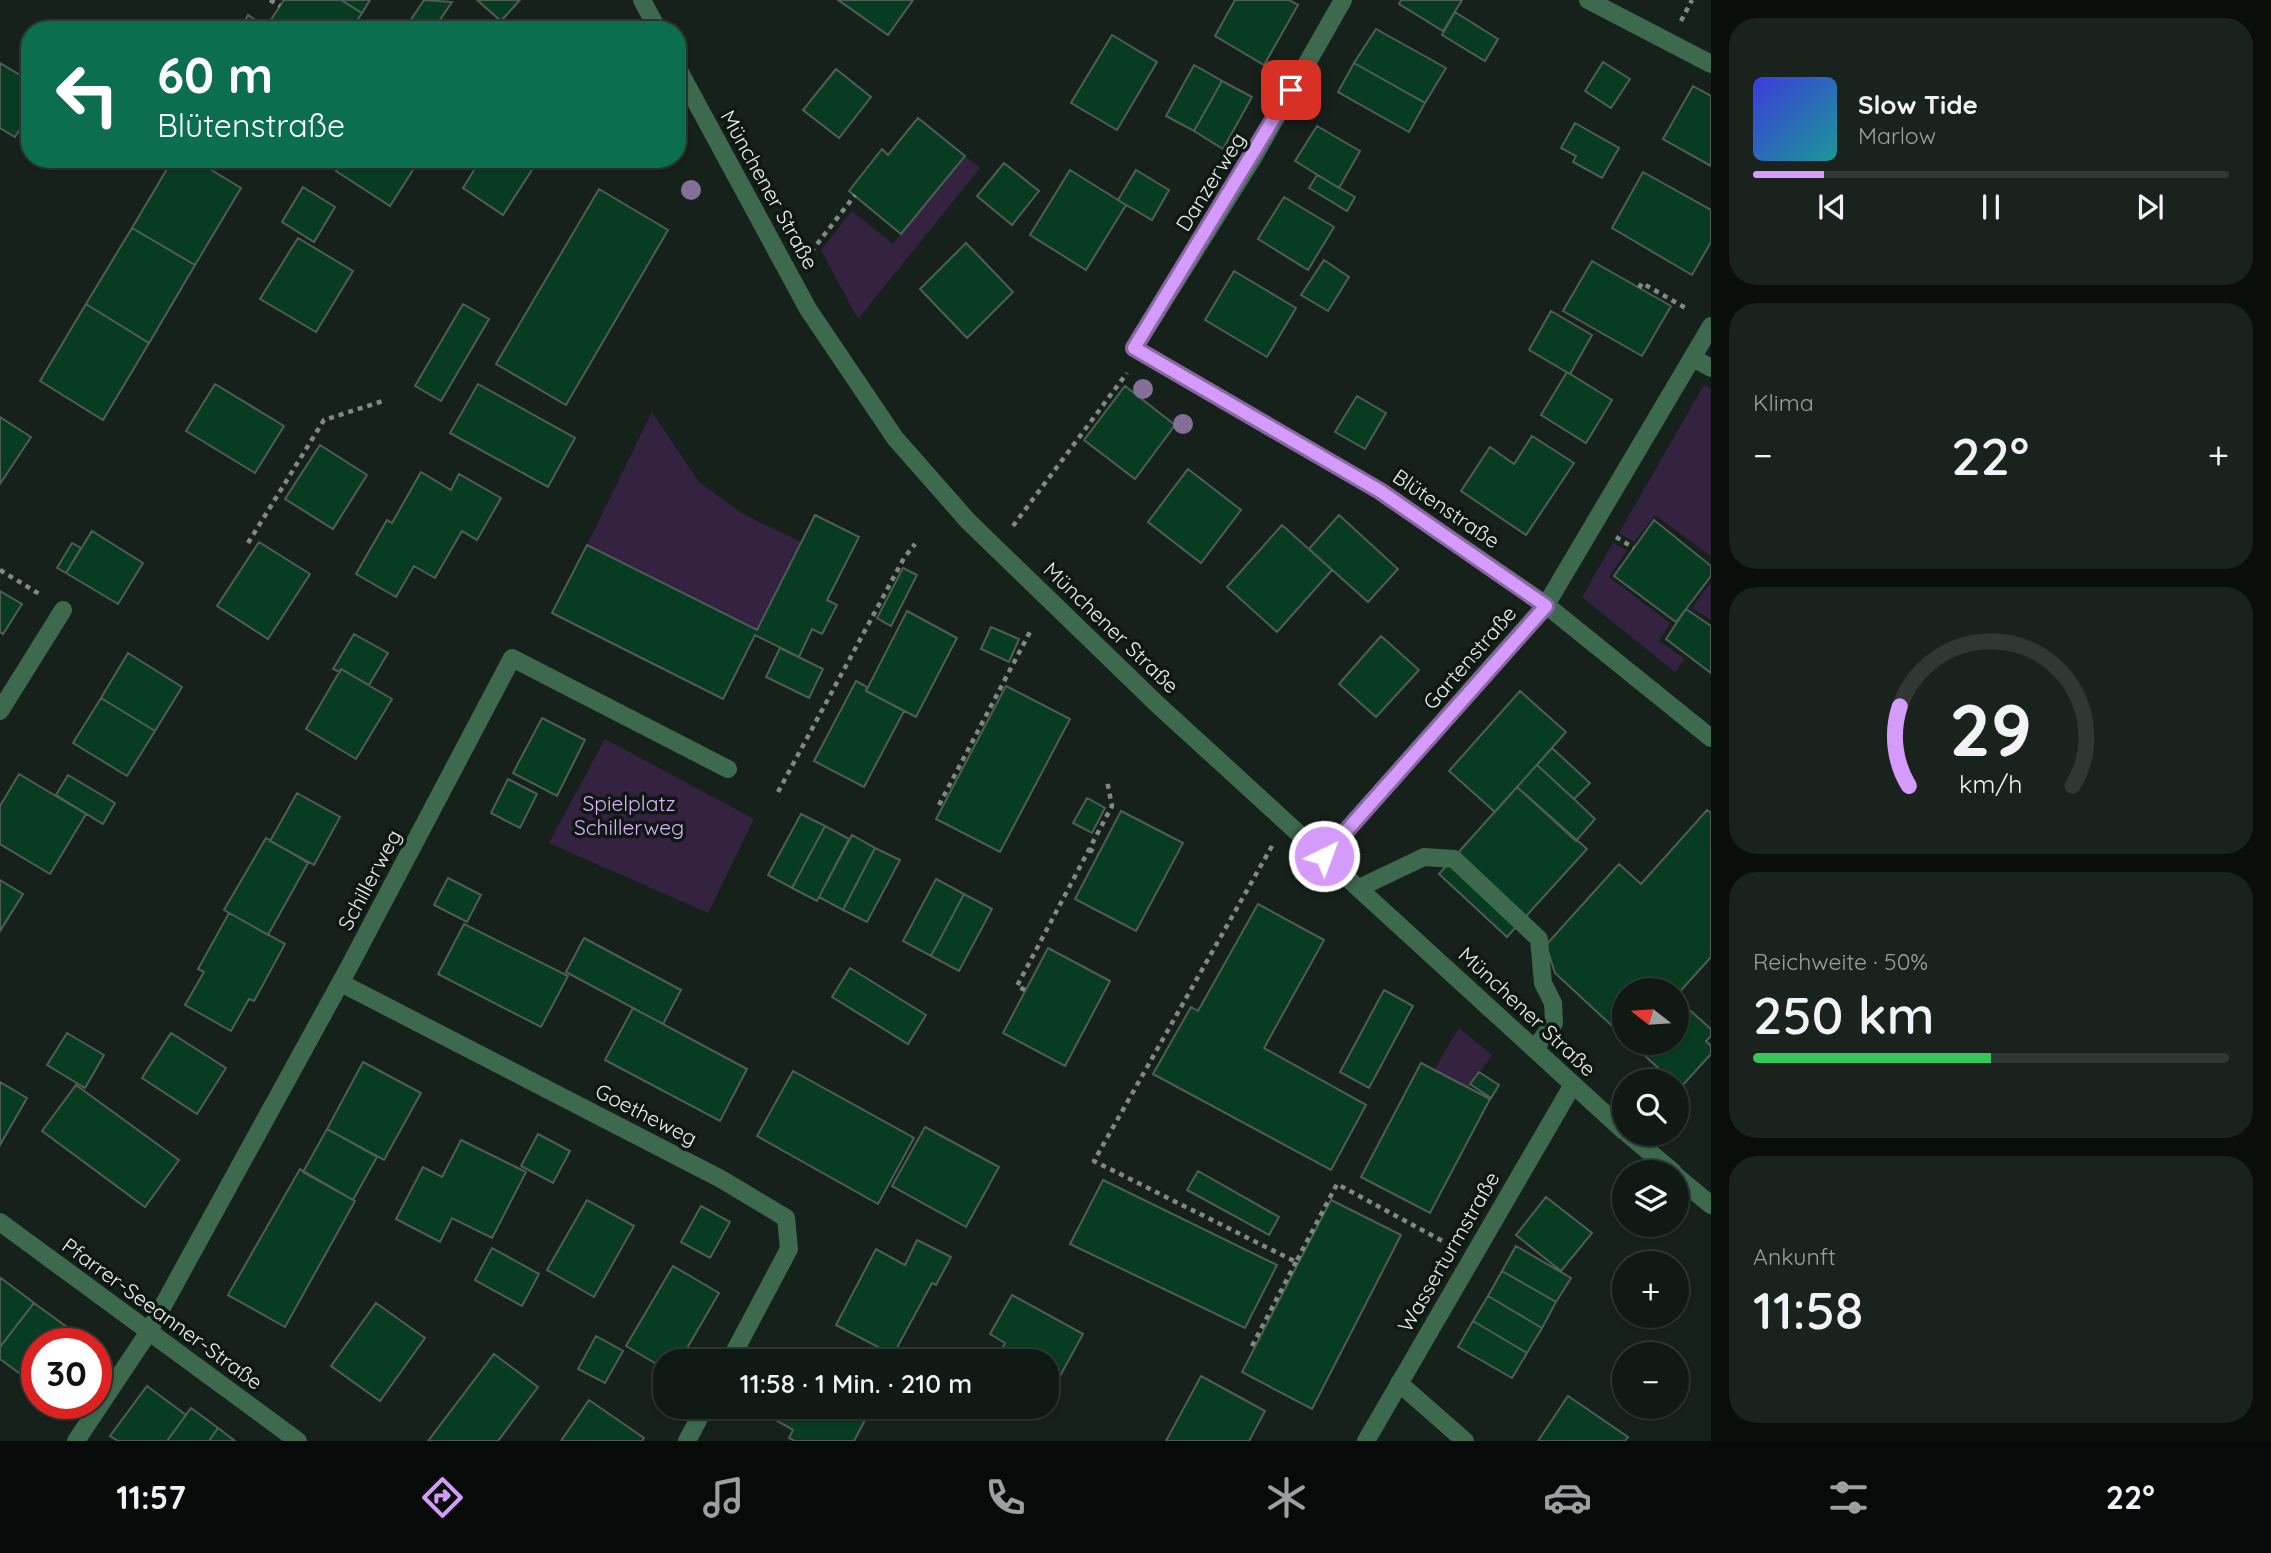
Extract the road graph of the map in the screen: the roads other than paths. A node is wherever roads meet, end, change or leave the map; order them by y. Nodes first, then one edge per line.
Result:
1 (642, 0) edge
2 (1343, 0) edge
3 (1588, 0) edge
4 (653, 21) edge
5 (1711, 64) edge
6 (686, 84) edge
7 (1711, 327) edge
8 (1138, 350) joint
9 (1693, 358) junction
10 (1711, 368) edge
11 (1546, 606) junction
12 (63, 610) road end
13 (0, 711) edge
14 (1711, 738) edge
15 (728, 769) dead end
16 (1324, 856) junction
17 (1359, 888) junction
18 (341, 983) junction
19 (1535, 1048) junction
20 (1572, 1086) junction
21 (1612, 1120) edge
22 (1642, 1146) edge
23 (1659, 1160) edge
24 (1689, 1186) edge
25 (1711, 1205) edge
26 (0, 1222) edge
27 (148, 1333) junction
28 (736, 1349) edge
29 (1399, 1383) junction
30 (699, 1419) edge
31 (76, 1441) edge
32 (298, 1441) edge
33 (687, 1441) edge
34 (1366, 1441) edge
35 (1465, 1441) edge

1 - 4 street
2 - 8 street, Danzerweg
3 - 5 street
6 - 16 street, Münchener Straße
7 - 9 street, Gartenstraße
8 - 11 street, Blütenstraße
9 - 10 street
9 - 11 street, Gartenstraße
11 - 14 street, Blütenstraße
11 - 16 street, Gartenstraße
12 - 13 street
15 - 18 street, Schillerweg
16 - 17 street, Münchener Straße
17 - 19 street, Münchener Straße
17 - 19 street
18 - 27 street, Schillerweg
18 - 28 street, Goetheweg
19 - 20 street, Münchener Straße
20 - 21 street, Münchener Straße
20 - 29 street, Wasserturmstraße
22 - 23 street, Münchener Straße
24 - 25 street, Münchener Straße
26 - 27 street, Pfarrer-Seeanner-Straße
27 - 31 street, Schillerweg
27 - 32 street, Pfarrer-Seeanner-Straße
29 - 34 street, Wasserturmstraße
29 - 35 street
30 - 33 street

